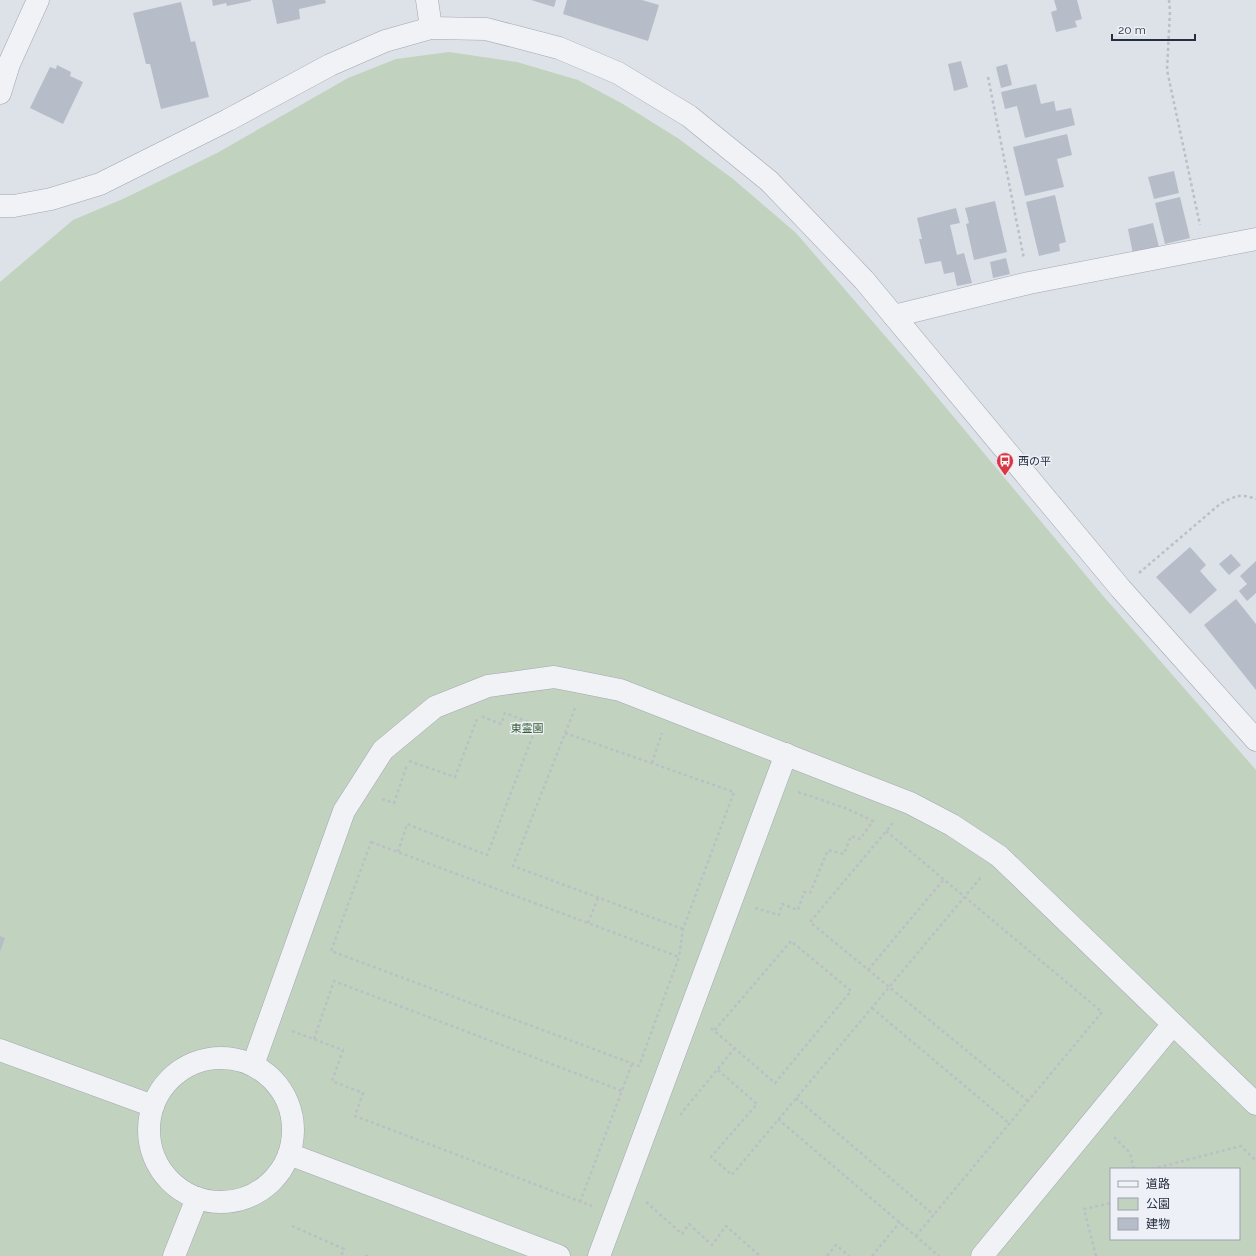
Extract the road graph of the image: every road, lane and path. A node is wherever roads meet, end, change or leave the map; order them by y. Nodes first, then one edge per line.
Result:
1 (38, 0) edge
2 (427, 0) edge
3 (1169, 0) edge
4 (431, 28) junction
5 (988, 77) dead end
6 (0, 93) edge
7 (0, 206) edge
8 (1256, 239) edge
9 (1205, 249) junction
10 (1029, 283) junction
11 (894, 316) junction
12 (1256, 499) edge
13 (1121, 589) junction
14 (585, 683) junction
15 (670, 710) junction
16 (565, 733) junction
17 (1256, 740) edge
18 (786, 754) junction
19 (652, 763) junction
20 (775, 785) junction
21 (357, 791) junction
22 (910, 803) junction
23 (886, 831) junction
24 (398, 852) junction
25 (999, 856) junction
26 (944, 879) junction
27 (965, 896) junction
28 (598, 898) junction
29 (731, 902) junction
30 (588, 923) junction
31 (683, 929) junction
32 (679, 957) junction
33 (868, 970) junction
34 (889, 987) junction
35 (872, 1008) junction
36 (690, 1011) junction
37 (269, 1022) junction
38 (1173, 1024) junction
39 (714, 1031) junction
40 (314, 1039) junction
41 (734, 1048) junction
42 (0, 1050) edge
43 (632, 1064) junction
44 (253, 1065) junction
45 (718, 1070) junction
46 (622, 1091) junction
47 (796, 1098) junction
48 (1028, 1102) junction
49 (1256, 1104) edge
50 (153, 1106) junction
51 (678, 1118) dead end
52 (1096, 1118) junction
53 (778, 1119) junction
54 (1010, 1124) junction
55 (289, 1154) junction
56 (1256, 1161) edge
57 (1134, 1168) edge
58 (1156, 1168) edge
59 (626, 1184) junction
60 (197, 1198) junction
61 (580, 1202) junction
62 (1110, 1203) edge
63 (614, 1215) junction
64 (934, 1215) junction
65 (900, 1222) junction
66 (292, 1226) dead end
67 (916, 1236) junction
68 (174, 1256) edge
69 (341, 1256) edge
70 (559, 1256) edge
71 (599, 1256) edge
72 (760, 1256) edge
73 (827, 1256) edge
74 (849, 1256) edge
75 (872, 1256) edge
76 (939, 1256) edge
77 (982, 1256) edge
78 (1096, 1256) edge

1 - 6 street
2 - 4 street
3 - 9 path
4 - 7 street
4 - 11 street
5 - 10 path
8 - 9 street
9 - 10 street
10 - 11 street
11 - 13 street
12 - 13 path
13 - 17 street
14 - 15 street
14 - 16 path
14 - 21 street
15 - 18 street
15 - 19 path
16 - 19 path
16 - 28 path
18 - 20 street
18 - 22 street
19 - 31 path
20 - 29 street
20 - 29 path
21 - 24 path
21 - 37 street
22 - 23 path
22 - 25 street
23 - 26 path
23 - 33 path
24 - 30 path
24 - 43 path
25 - 27 path
25 - 38 street
26 - 27 path
26 - 33 path
27 - 34 path
27 - 48 path
28 - 30 path
28 - 31 path
29 - 36 street
30 - 32 path
31 - 32 path
32 - 43 path
33 - 34 path
34 - 35 path
34 - 48 path
35 - 47 path
35 - 54 path
36 - 39 path
36 - 59 street
37 - 40 path
37 - 44 street
38 - 49 street
38 - 52 street
39 - 41 path
39 - 41 path
40 - 46 path
40 - 61 path
41 - 45 path
42 - 50 street
43 - 46 path
44 - 50 street
44 - 55 street
45 - 51 path
45 - 53 path
46 - 61 path
47 - 53 path
47 - 64 path
48 - 54 path
50 - 60 street
52 - 57 path
52 - 77 street
53 - 65 path
54 - 64 path
55 - 60 street
55 - 70 street
56 - 58 path
59 - 63 street
59 - 72 path
60 - 68 street
61 - 63 path
62 - 78 path
63 - 71 street
64 - 67 path
65 - 67 path
65 - 75 path
66 - 69 path
67 - 76 path
73 - 74 path

